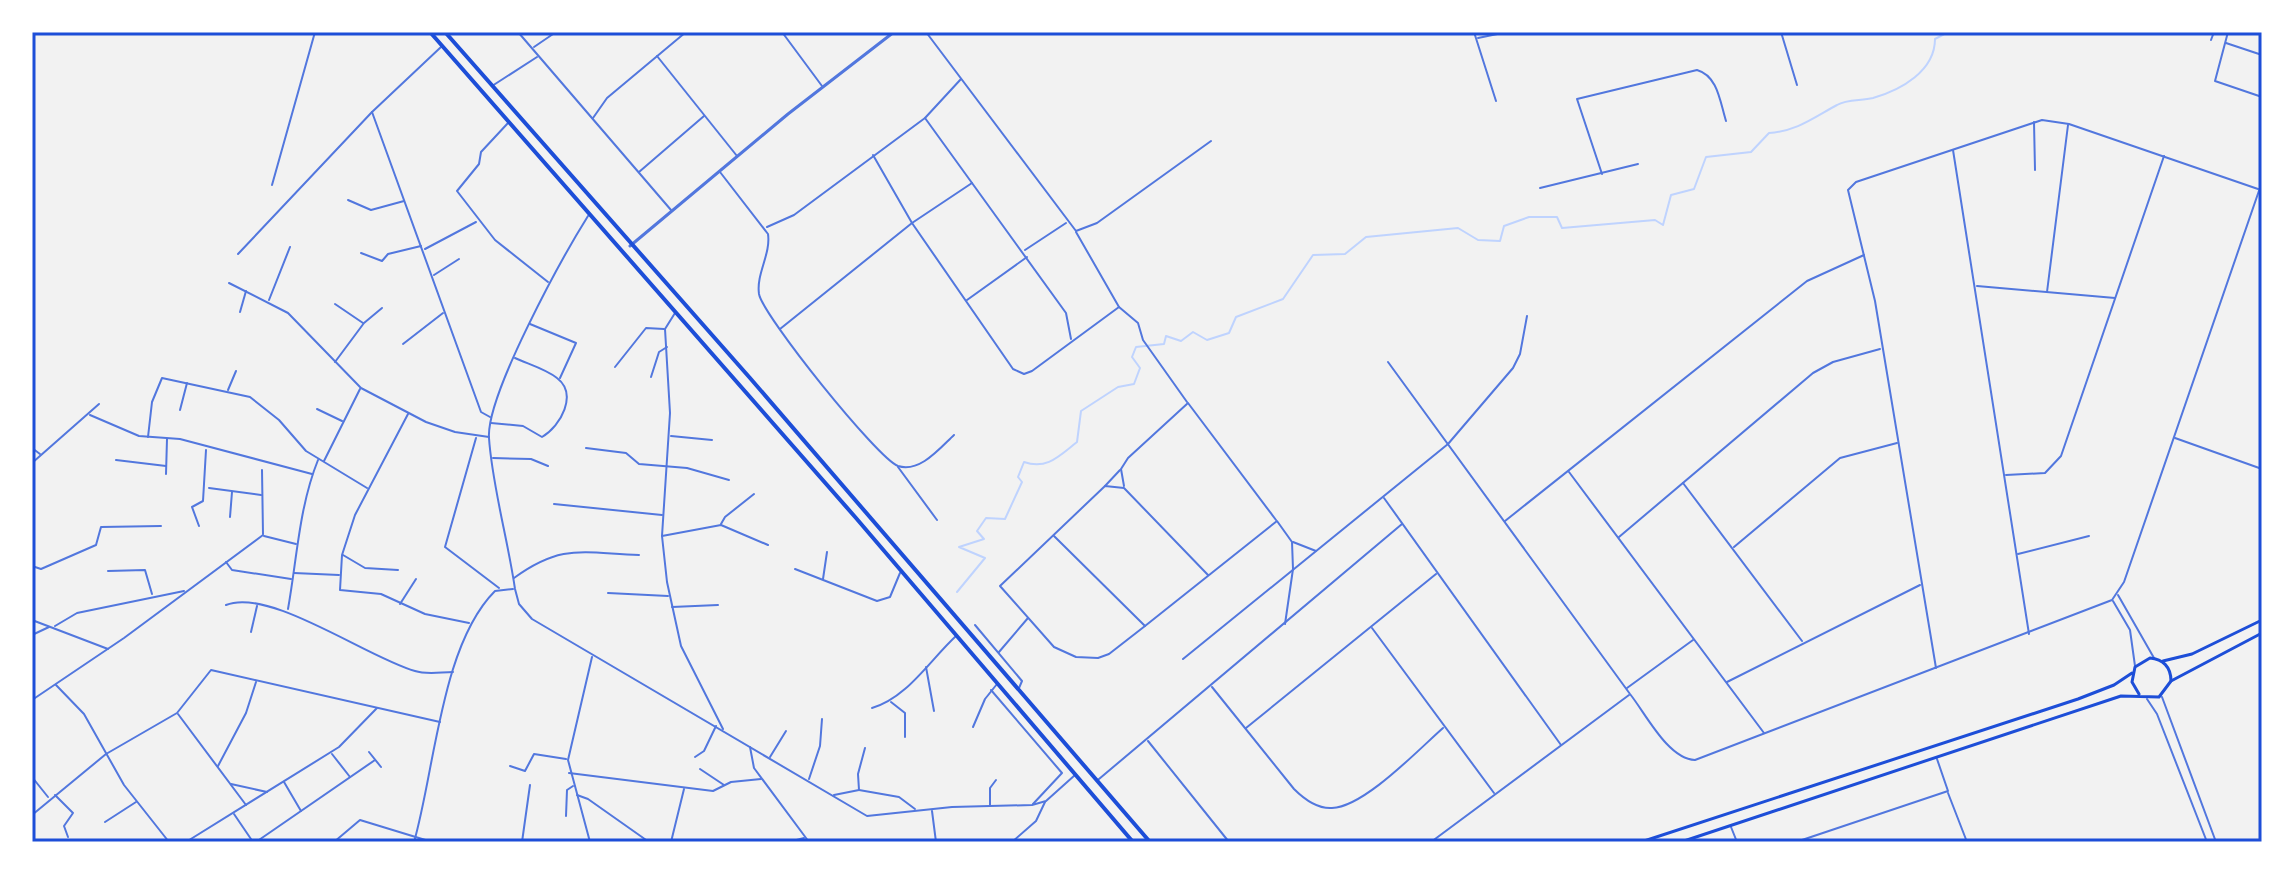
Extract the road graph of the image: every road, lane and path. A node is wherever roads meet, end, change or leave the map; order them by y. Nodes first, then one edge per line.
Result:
1 (315, 32) edge
2 (430, 32) edge
3 (445, 32) edge
4 (518, 32) edge
5 (556, 32) edge
6 (686, 32) edge
7 (782, 32) edge
8 (894, 32) edge
9 (926, 32) edge
10 (1474, 32) edge
11 (1507, 32) edge
12 (1781, 32) edge
13 (2214, 32) edge
14 (2228, 32) edge
15 (1477, 39) junction
16 (2211, 40) dead end
17 (2225, 42) junction
18 (442, 46) junction
19 (533, 48) junction
20 (2262, 55) edge
21 (538, 56) junction
22 (657, 56) junction
23 (962, 79) junction
24 (1797, 85) dead end
25 (491, 86) junction
26 (822, 87) junction
27 (2262, 97) edge
28 (1496, 101) dead end
29 (372, 112) junction
30 (705, 115) junction
31 (925, 118) junction
32 (593, 119) junction
33 (1726, 121) dead end
34 (2034, 121) junction
35 (509, 122) junction
36 (2069, 124) junction
37 (1211, 141) dead end
38 (1952, 149) junction
39 (873, 155) junction
40 (738, 156) junction
41 (2164, 156) junction
42 (1638, 164) dead end
43 (2035, 170) dead end
44 (720, 172) junction
45 (639, 173) junction
46 (1602, 174) junction
47 (973, 182) junction
48 (2262, 182) edge
49 (272, 185) dead end
50 (1540, 188) dead end
51 (2259, 189) junction
52 (348, 200) dead end
53 (405, 201) junction
54 (672, 211) junction
55 (590, 213) junction
56 (477, 221) junction
57 (1067, 222) junction
58 (912, 223) junction
59 (765, 228) junction
60 (1076, 231) junction
61 (630, 246) junction
62 (290, 247) dead end
63 (423, 247) junction
64 (1024, 251) junction
65 (361, 253) dead end
66 (238, 254) dead end
67 (1864, 255) junction
68 (1028, 257) junction
69 (459, 259) dead end
70 (433, 275) junction
71 (549, 282) junction
72 (229, 283) dead end
73 (1976, 286) junction
74 (246, 289) junction
75 (2047, 292) junction
76 (2116, 298) junction
77 (269, 301) junction
78 (966, 301) junction
79 (335, 304) dead end
80 (1119, 307) junction
81 (382, 308) dead end
82 (240, 312) dead end
83 (444, 313) junction
84 (675, 313) junction
85 (1527, 316) dead end
86 (364, 323) junction
87 (530, 324) junction
88 (665, 329) junction
89 (780, 329) junction
90 (1071, 341) junction
91 (403, 344) dead end
92 (668, 347) junction
93 (1881, 348) junction
94 (515, 358) junction
95 (1388, 362) dead end
96 (335, 363) junction
97 (615, 367) dead end
98 (236, 371) dead end
99 (651, 377) dead end
100 (560, 379) junction
101 (188, 381) junction
102 (361, 388) junction
103 (228, 391) junction
104 (1188, 403) junction
105 (99, 404) dead end
106 (317, 409) dead end
107 (180, 410) dead end
108 (408, 414) junction
109 (90, 415) junction
110 (491, 417) junction
111 (343, 421) junction
112 (490, 423) junction
113 (954, 435) dead end
114 (477, 436) junction
115 (669, 436) junction
116 (148, 437) junction
117 (167, 437) junction
118 (489, 437) junction
119 (2174, 438) junction
120 (712, 440) dead end
121 (1898, 442) junction
122 (1448, 444) junction
123 (32, 448) edge
124 (586, 448) dead end
125 (206, 449) junction
126 (41, 455) junction
127 (492, 458) junction
128 (319, 459) junction
129 (116, 460) dead end
130 (324, 461) junction
131 (32, 463) edge
132 (166, 466) junction
133 (548, 466) dead end
134 (898, 466) junction
135 (668, 467) junction
136 (1121, 469) junction
137 (2262, 469) edge
138 (262, 470) dead end
139 (1569, 471) junction
140 (166, 474) dead end
141 (312, 474) junction
142 (2005, 475) junction
143 (729, 480) dead end
144 (1682, 482) junction
145 (1105, 486) junction
146 (209, 488) dead end
147 (1124, 488) junction
148 (368, 489) junction
149 (232, 491) junction
150 (754, 494) dead end
151 (263, 495) junction
152 (1383, 498) junction
153 (554, 504) dead end
154 (663, 515) junction
155 (230, 517) dead end
156 (937, 520) dead end
157 (1277, 521) junction
158 (1504, 521) junction
159 (1402, 524) junction
160 (721, 525) junction
161 (161, 526) dead end
162 (199, 526) dead end
163 (263, 535) junction
164 (1053, 535) junction
165 (662, 536) junction
166 (2089, 536) dead end
167 (1618, 537) junction
168 (1292, 542) junction
169 (296, 544) junction
170 (768, 545) dead end
171 (1732, 548) junction
172 (1316, 551) junction
173 (827, 552) dead end
174 (2017, 554) junction
175 (342, 555) junction
176 (639, 555) dead end
177 (226, 561) junction
178 (32, 566) edge
179 (795, 569) dead end
180 (1293, 569) junction
181 (398, 570) dead end
182 (108, 571) dead end
183 (900, 572) junction
184 (294, 573) junction
185 (1437, 573) junction
186 (341, 575) junction
187 (1208, 575) junction
188 (513, 578) junction
189 (293, 579) junction
190 (416, 579) dead end
191 (823, 580) junction
192 (1921, 584) junction
193 (500, 588) junction
194 (515, 589) junction
195 (185, 591) junction
196 (608, 593) dead end
197 (2118, 594) junction
198 (152, 595) junction
199 (669, 596) junction
200 (2112, 600) junction
201 (226, 605) dead end
202 (258, 605) junction
203 (399, 605) junction
204 (718, 605) dead end
205 (671, 607) junction
206 (287, 611) junction
207 (1028, 618) junction
208 (32, 620) edge
209 (2262, 620) edge
210 (469, 623) junction
211 (1285, 624) junction
212 (975, 625) dead end
213 (50, 626) junction
214 (55, 626) junction
215 (1145, 626) junction
216 (1371, 627) junction
217 (251, 632) dead end
218 (2262, 633) edge
219 (2029, 634) junction
220 (32, 635) edge
221 (957, 635) junction
222 (1694, 639) junction
223 (1803, 643) junction
224 (108, 649) junction
225 (998, 653) junction
226 (592, 655) junction
227 (2155, 658) junction
228 (1183, 659) dead end
229 (2162, 661) junction
230 (926, 666) junction
231 (2135, 667) junction
232 (1937, 670) junction
233 (454, 672) junction
234 (2132, 673) junction
235 (257, 680) junction
236 (2171, 681) junction
237 (1727, 682) junction
238 (998, 683) junction
239 (55, 684) junction
240 (1212, 686) junction
241 (1019, 688) junction
242 (1626, 688) junction
243 (991, 690) junction
244 (1630, 694) junction
245 (2139, 694) junction
246 (2161, 696) junction
247 (2147, 698) junction
248 (32, 700) edge
249 (890, 700) junction
250 (377, 707) junction
251 (872, 708) dead end
252 (934, 711) dead end
253 (177, 713) junction
254 (822, 719) dead end
255 (440, 722) junction
256 (716, 726) junction
257 (973, 727) dead end
258 (1246, 728) junction
259 (1443, 728) junction
260 (723, 730) junction
261 (786, 731) dead end
262 (1765, 734) junction
263 (905, 737) dead end
264 (1148, 741) junction
265 (1561, 745) junction
266 (750, 747) junction
267 (865, 748) dead end
268 (331, 752) junction
269 (369, 752) dead end
270 (106, 754) junction
271 (1060, 756) junction
272 (695, 757) dead end
273 (770, 758) junction
274 (1937, 758) junction
275 (375, 760) junction
276 (568, 760) junction
277 (1053, 762) junction
278 (510, 766) dead end
279 (217, 767) junction
280 (381, 767) dead end
281 (700, 769) dead end
282 (569, 773) junction
283 (1076, 774) junction
284 (32, 777) edge
285 (350, 778) junction
286 (761, 779) junction
287 (809, 780) junction
288 (996, 780) dead end
289 (1098, 780) junction
290 (284, 782) junction
291 (231, 784) junction
292 (530, 785) dead end
293 (725, 785) junction
294 (574, 786) junction
295 (685, 788) junction
296 (859, 790) junction
297 (1948, 791) junction
298 (268, 792) junction
299 (54, 794) junction
300 (1495, 794) junction
301 (577, 795) junction
302 (833, 795) junction
303 (49, 798) junction
304 (137, 801) junction
305 (1046, 801) junction
306 (246, 805) junction
307 (1032, 805) junction
308 (990, 806) junction
309 (916, 810) junction
310 (932, 810) junction
311 (301, 812) junction
312 (234, 813) junction
313 (32, 815) edge
314 (566, 816) dead end
315 (105, 822) dead end
316 (1730, 826) junction
317 (68, 837) dead end
318 (806, 838) junction
319 (415, 840) edge
320 (169, 842) edge
321 (186, 842) edge
322 (254, 842) edge
323 (334, 842) edge
324 (432, 842) edge
325 (522, 842) edge
326 (590, 842) edge
327 (649, 842) edge
328 (671, 842) edge
329 (789, 842) edge
330 (809, 842) edge
331 (936, 842) edge
332 (1012, 842) edge
333 (1133, 842) edge
334 (1150, 842) edge
335 (1229, 842) edge
336 (1431, 842) edge
337 (1641, 842) edge
338 (1681, 842) edge
339 (1737, 842) edge
340 (1796, 842) edge
341 (1967, 842) edge
342 (2207, 842) edge
343 (2216, 842) edge

1 - 49 street
2 - 18 main road
3 - 25 main road
4 - 19 street
5 - 19 street
6 - 22 street
7 - 26 street
8 - 26 street
9 - 23 street
10 - 15 street
11 - 15 street
12 - 24 street
13 - 16 street
14 - 17 street
15 - 28 street
17 - 20 street
17 - 27 street
18 - 29 street
18 - 35 main road
19 - 21 street
21 - 25 street
21 - 32 street
22 - 30 street
22 - 32 street
23 - 31 street
23 - 57 street
25 - 61 main road
26 - 40 street
29 - 53 street
29 - 66 street
30 - 40 street
30 - 45 street
31 - 39 street
31 - 47 street
32 - 45 street
33 - 46 street
34 - 36 street
34 - 38 street
34 - 43 street
35 - 55 main road
35 - 56 street
36 - 41 street
36 - 75 street
37 - 60 street
38 - 67 street
38 - 73 street
39 - 58 street
39 - 59 street
40 - 44 street
41 - 51 street
41 - 76 street
42 - 46 street
44 - 54 street
44 - 59 street
45 - 54 street
46 - 50 street
47 - 58 street
47 - 64 street
48 - 51 street
51 - 119 street
52 - 53 street
53 - 63 street
54 - 61 street
55 - 71 street
55 - 84 main road
56 - 63 street
56 - 71 street
57 - 60 street
57 - 64 street
58 - 78 street
58 - 89 street
59 - 89 street
60 - 80 street
61 - 241 main road
62 - 77 street
63 - 65 street
63 - 70 street
64 - 68 street
67 - 93 street
67 - 139 street
68 - 78 street
68 - 90 street
69 - 70 street
70 - 83 street
71 - 87 street
72 - 74 street
73 - 75 street
73 - 142 street
74 - 77 street
74 - 82 street
75 - 76 street
76 - 142 street
77 - 96 street
78 - 90 street
79 - 86 street
80 - 90 street
80 - 104 street
81 - 86 street
83 - 91 street
83 - 110 street
84 - 88 street
84 - 183 main road
85 - 122 street
86 - 96 street
87 - 94 street
87 - 100 street
88 - 92 street
88 - 97 street
89 - 134 street
92 - 99 street
92 - 115 street
93 - 121 street
93 - 144 street
94 - 100 street
94 - 110 street
95 - 122 street
96 - 102 street
98 - 103 street
100 - 112 street
101 - 103 street
101 - 107 street
101 - 116 street
102 - 108 street
102 - 111 street
103 - 128 street
104 - 136 street
104 - 157 street
105 - 109 street
106 - 111 street
108 - 114 street
108 - 148 street
109 - 116 street
109 - 126 street
110 - 112 street
111 - 130 street
112 - 118 street
113 - 134 street
114 - 118 street
114 - 193 street
115 - 120 street
115 - 135 street
116 - 117 street
117 - 125 street
117 - 132 street
118 - 127 street
119 - 137 street
119 - 197 street
121 - 171 street
121 - 192 street
122 - 152 street
122 - 158 street
123 - 126 street
124 - 135 street
125 - 141 street
125 - 162 street
126 - 131 street
127 - 133 street
127 - 188 street
128 - 130 street
128 - 141 street
129 - 132 street
130 - 148 street
132 - 140 street
134 - 156 street
135 - 143 street
135 - 154 street
136 - 145 street
136 - 147 street
138 - 151 street
139 - 158 street
139 - 167 street
141 - 169 street
142 - 174 street
144 - 167 street
144 - 171 street
145 - 147 street
145 - 164 street
146 - 149 street
147 - 187 street
148 - 175 street
149 - 151 street
149 - 155 street
150 - 160 street
151 - 163 street
152 - 159 street
152 - 172 street
153 - 154 street
154 - 165 street
157 - 168 street
157 - 187 street
158 - 242 street
159 - 185 street
159 - 211 street
160 - 165 street
160 - 170 street
161 - 178 street
163 - 169 street
163 - 177 street
164 - 207 street
164 - 215 street
165 - 199 street
166 - 174 street
167 - 222 street
168 - 172 street
168 - 180 street
169 - 184 street
171 - 223 street
172 - 180 street
173 - 191 street
174 - 219 street
175 - 181 street
175 - 186 street
176 - 188 street
177 - 189 street
177 - 195 street
179 - 191 street
180 - 211 street
180 - 228 street
182 - 198 street
183 - 191 street
183 - 221 main road
184 - 186 street
184 - 189 street
185 - 216 street
185 - 265 street
186 - 203 street
187 - 215 street
188 - 194 street
189 - 206 street
190 - 203 street
192 - 223 street
192 - 232 street
193 - 194 street
193 - 210 street
194 - 226 street
195 - 198 street
195 - 224 street
196 - 199 street
197 - 200 street
197 - 227 street
198 - 214 street
199 - 205 street
200 - 219 street
200 - 231 street
201 - 202 street
202 - 206 street
202 - 217 street
203 - 210 street
204 - 205 street
205 - 260 street
206 - 233 street
207 - 215 street
207 - 225 street
208 - 213 street
209 - 229 main road
210 - 233 street
211 - 240 street
212 - 225 street
213 - 214 street
213 - 220 street
214 - 224 street
216 - 258 street
216 - 259 street
218 - 236 main road
219 - 232 street
221 - 230 street
221 - 238 main road
222 - 237 street
222 - 242 street
223 - 237 street
224 - 239 street
225 - 241 street
226 - 256 street
226 - 276 street
227 - 229 main road
227 - 231 main road
229 - 236 main road
230 - 249 street
230 - 252 street
231 - 234 main road
232 - 262 street
233 - 255 street
234 - 245 main road
234 - 337 main road
235 - 250 street
235 - 253 street
235 - 279 street
236 - 246 main road
237 - 262 street
238 - 243 street
238 - 271 main road
239 - 248 street
239 - 270 street
240 - 258 street
240 - 264 street
241 - 289 main road
242 - 244 street
243 - 257 street
243 - 277 street
244 - 262 street
244 - 265 street
245 - 247 main road
245 - 274 main road
246 - 247 main road
246 - 343 street
247 - 342 street
249 - 251 street
249 - 263 street
250 - 255 street
250 - 268 street
253 - 270 street
253 - 279 street
254 - 287 street
255 - 319 street
256 - 260 street
256 - 272 street
258 - 259 street
259 - 300 street
260 - 266 street
261 - 273 street
264 - 289 street
264 - 335 street
265 - 300 street
266 - 273 street
266 - 286 street
267 - 296 street
268 - 285 street
268 - 290 street
269 - 275 street
270 - 299 street
270 - 304 street
271 - 277 street
271 - 283 main road
273 - 287 street
274 - 297 street
274 - 316 main road
275 - 280 street
275 - 285 street
276 - 278 street
276 - 282 street
277 - 307 street
279 - 291 street
281 - 293 street
282 - 294 street
282 - 295 street
283 - 305 street
283 - 333 main road
284 - 303 street
285 - 311 street
286 - 293 street
286 - 318 street
287 - 302 street
288 - 308 street
289 - 334 main road
290 - 298 street
290 - 311 street
291 - 298 street
291 - 306 street
292 - 325 street
293 - 295 street
294 - 301 street
294 - 314 street
295 - 328 street
296 - 302 street
296 - 309 street
297 - 340 street
297 - 341 street
298 - 306 street
299 - 303 street
299 - 317 street
300 - 336 street
301 - 326 street
301 - 327 street
302 - 309 street
303 - 313 street
304 - 315 street
304 - 320 street
305 - 307 street
305 - 332 street
306 - 312 street
307 - 308 street
308 - 310 street
309 - 310 street
310 - 331 street
311 - 322 street
312 - 321 street
312 - 322 street
316 - 338 main road
316 - 339 street
318 - 329 street
318 - 330 street
319 - 323 street
319 - 324 street

